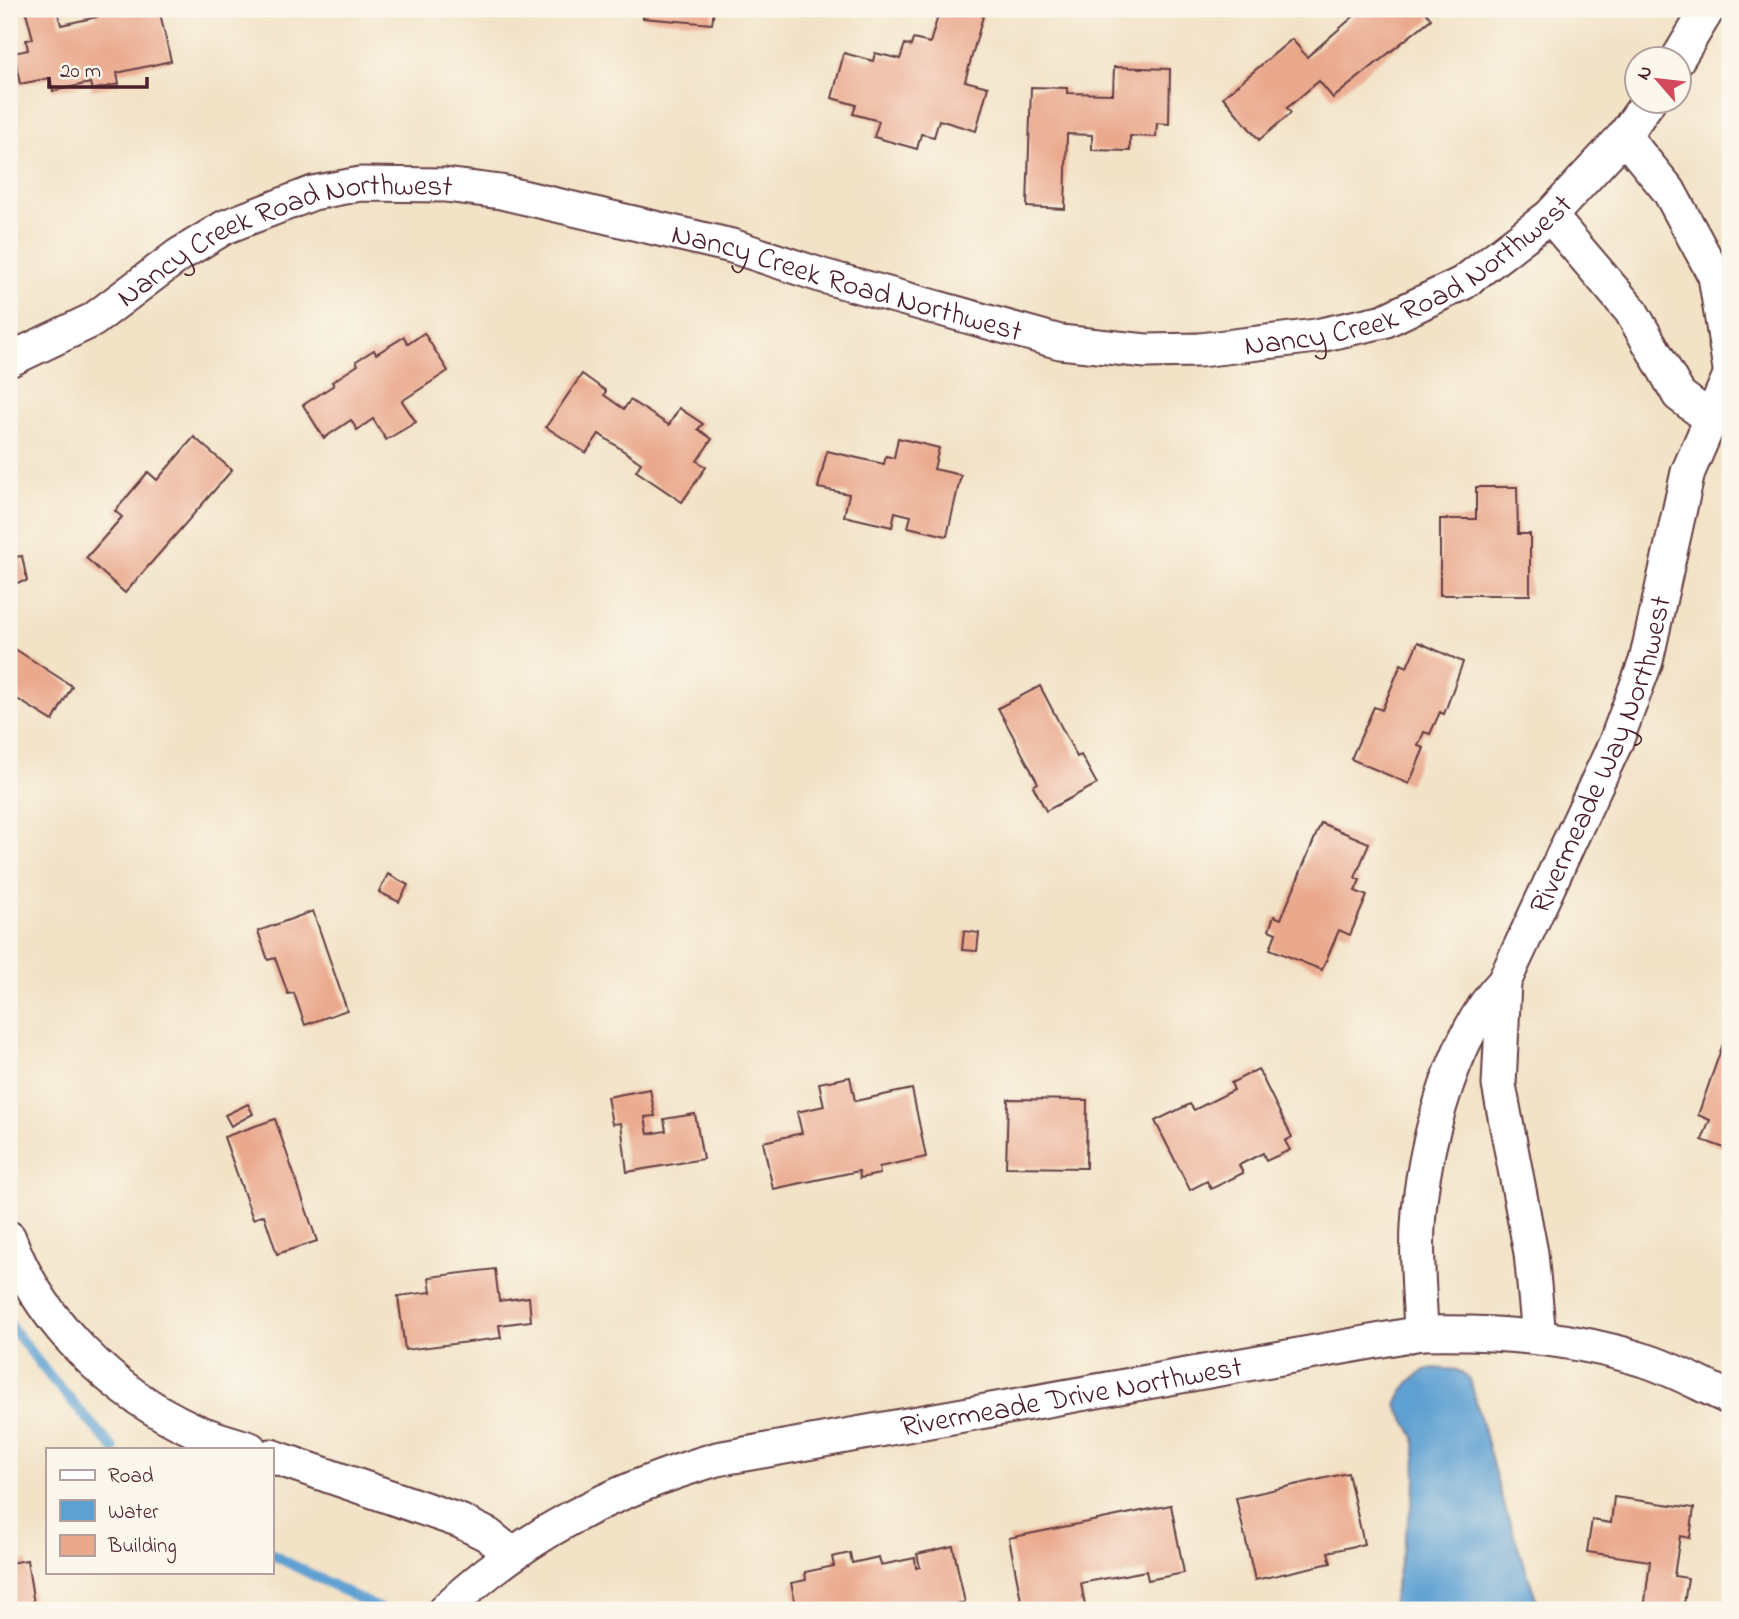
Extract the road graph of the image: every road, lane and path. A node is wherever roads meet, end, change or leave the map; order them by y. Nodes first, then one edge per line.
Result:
1 (1708, 9) edge
2 (1686, 46) edge
3 (1638, 116) edge
4 (1624, 135) junction
5 (1550, 216) junction
6 (9, 360) edge
7 (1730, 369) edge
8 (1730, 375) edge
9 (1711, 419) junction
10 (1504, 982) junction
11 (9, 1238) edge
12 (1421, 1334) junction
13 (1539, 1337) junction
14 (1730, 1398) edge
15 (247, 1448) edge
16 (273, 1458) edge
17 (512, 1554) junction
18 (445, 1610) edge

1 - 2 street
3 - 4 street, Nancy Creek Road Northwest
4 - 5 street, Nancy Creek Road Northwest
4 - 7 street
5 - 6 street, Nancy Creek Road Northwest
5 - 9 street
8 - 9 street, Rivermeade Way Northwest
9 - 10 street, Rivermeade Way Northwest
10 - 12 street, Rivermeade Way Northwest
10 - 13 street
11 - 15 street
12 - 13 street, Rivermeade Drive Northwest
12 - 17 street, Rivermeade Drive Northwest
13 - 14 street, Rivermeade Drive Northwest
16 - 17 street
17 - 18 street, Rivermeade Drive Northwest

